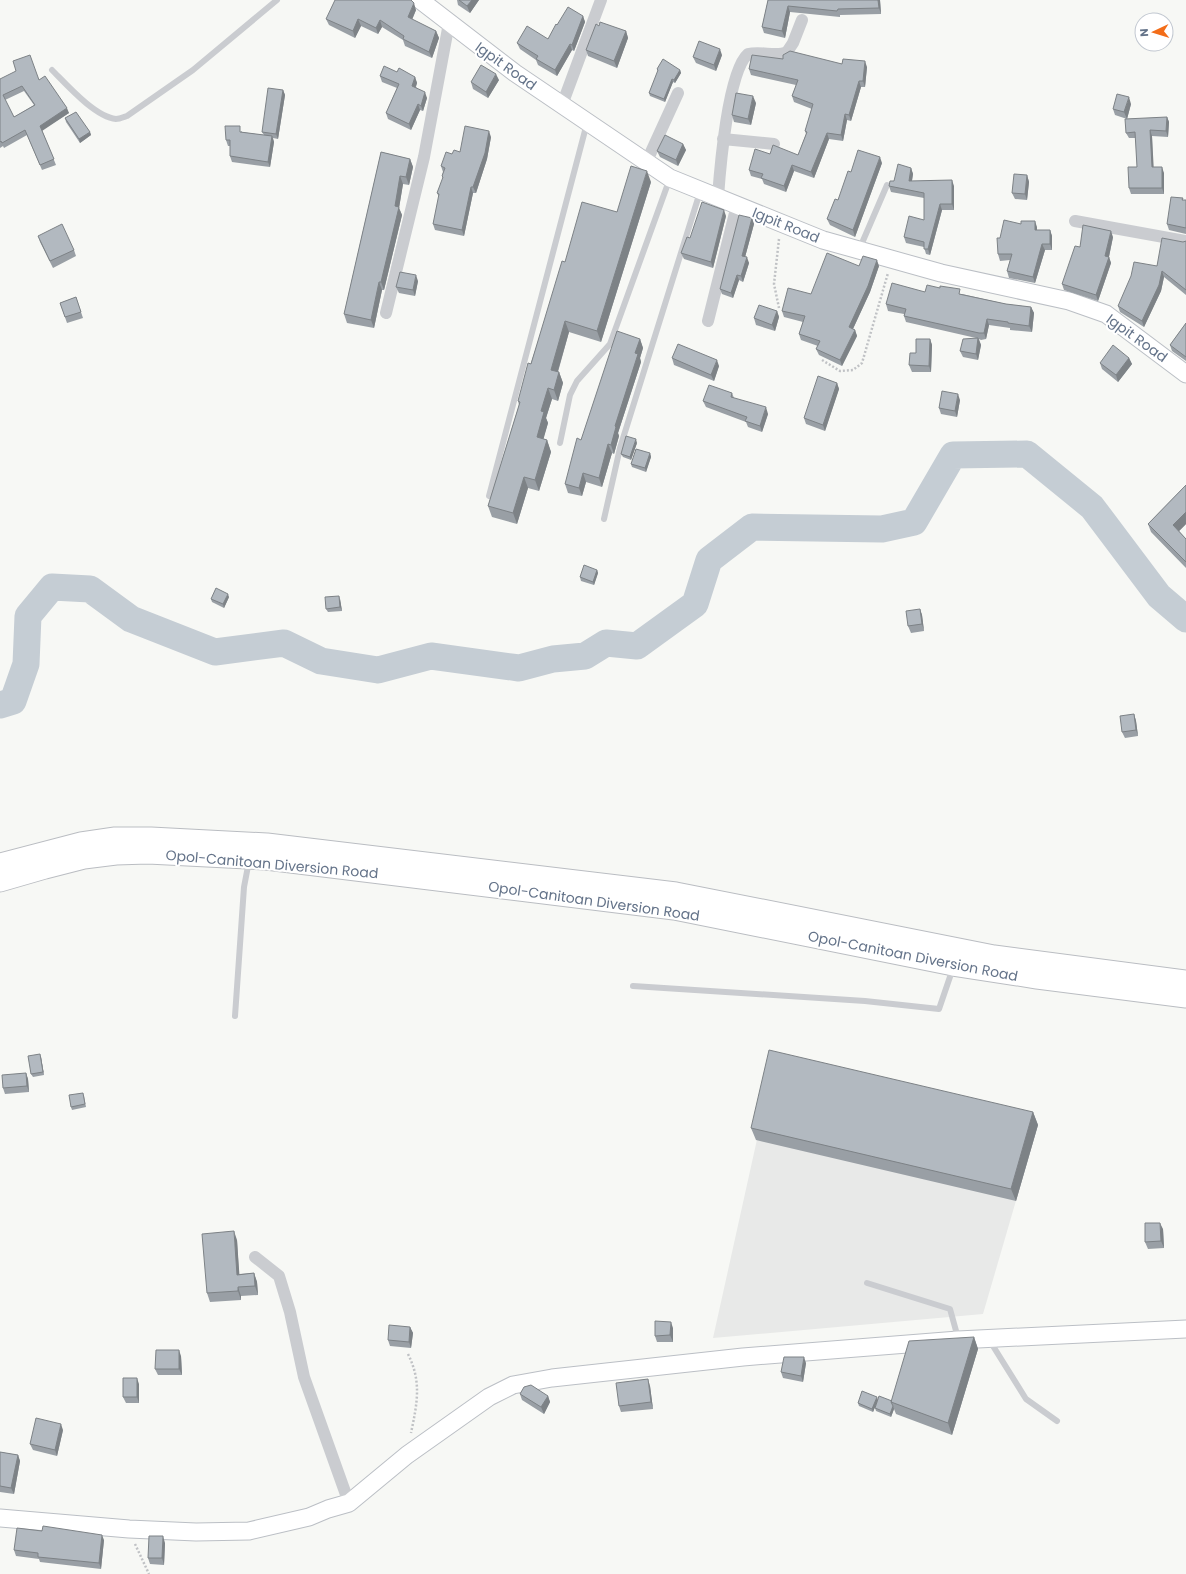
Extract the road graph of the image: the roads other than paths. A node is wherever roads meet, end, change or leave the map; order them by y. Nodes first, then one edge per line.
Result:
1 (277, 0) edge
2 (420, 0) edge
3 (601, 0) edge
4 (802, 20) dead end
5 (450, 23) junction
6 (52, 70) dead end
7 (678, 93) dead end
8 (562, 105) junction
9 (587, 122) junction
10 (723, 139) junction
11 (774, 144) edge
12 (646, 163) junction
13 (670, 178) junction
14 (887, 185) dead end
15 (701, 190) junction
16 (718, 197) junction
17 (737, 205) junction
18 (1075, 221) dead end
19 (1186, 241) edge
20 (859, 251) junction
21 (386, 313) dead end
22 (708, 321) dead end
23 (1186, 374) edge
24 (560, 443) dead end
25 (489, 496) edge
26 (604, 519) dead end
27 (249, 859) junction
28 (0, 863) edge
29 (0, 882) edge
30 (954, 966) junction
31 (1186, 980) edge
32 (633, 986) dead end
33 (1186, 998) edge
34 (235, 1016) dead end
35 (255, 1257) dead end
36 (867, 1283) dead end
37 (1186, 1329) edge
38 (991, 1338) junction
39 (958, 1340) junction
40 (1057, 1421) dead end
41 (349, 1503) junction
42 (0, 1518) edge

1 - 6 lane
2 - 5 street, Igpit Road
3 - 8 street
4 - 10 street
5 - 8 street, Igpit Road
5 - 21 street
7 - 12 street
8 - 9 street, Igpit Road
9 - 12 street, Igpit Road
9 - 25 lane
10 - 11 street
10 - 16 street
12 - 13 street, Igpit Road
13 - 15 street, Igpit Road
13 - 24 lane
14 - 20 lane
15 - 16 street, Igpit Road
15 - 26 lane
16 - 17 street, Igpit Road
17 - 20 street, Igpit Road
17 - 22 street
18 - 19 street
20 - 23 street, Igpit Road
27 - 29 main road, Opol-Canitoan Diversion Road
27 - 30 main road, Opol-Canitoan Diversion Road
27 - 34 lane
28 - 31 main road, Opol-Canitoan Diversion Road
30 - 32 lane
30 - 33 main road, Opol-Canitoan Diversion Road
35 - 41 street
36 - 39 lane
37 - 38 street
38 - 39 street
38 - 40 lane
39 - 41 street
41 - 42 street

